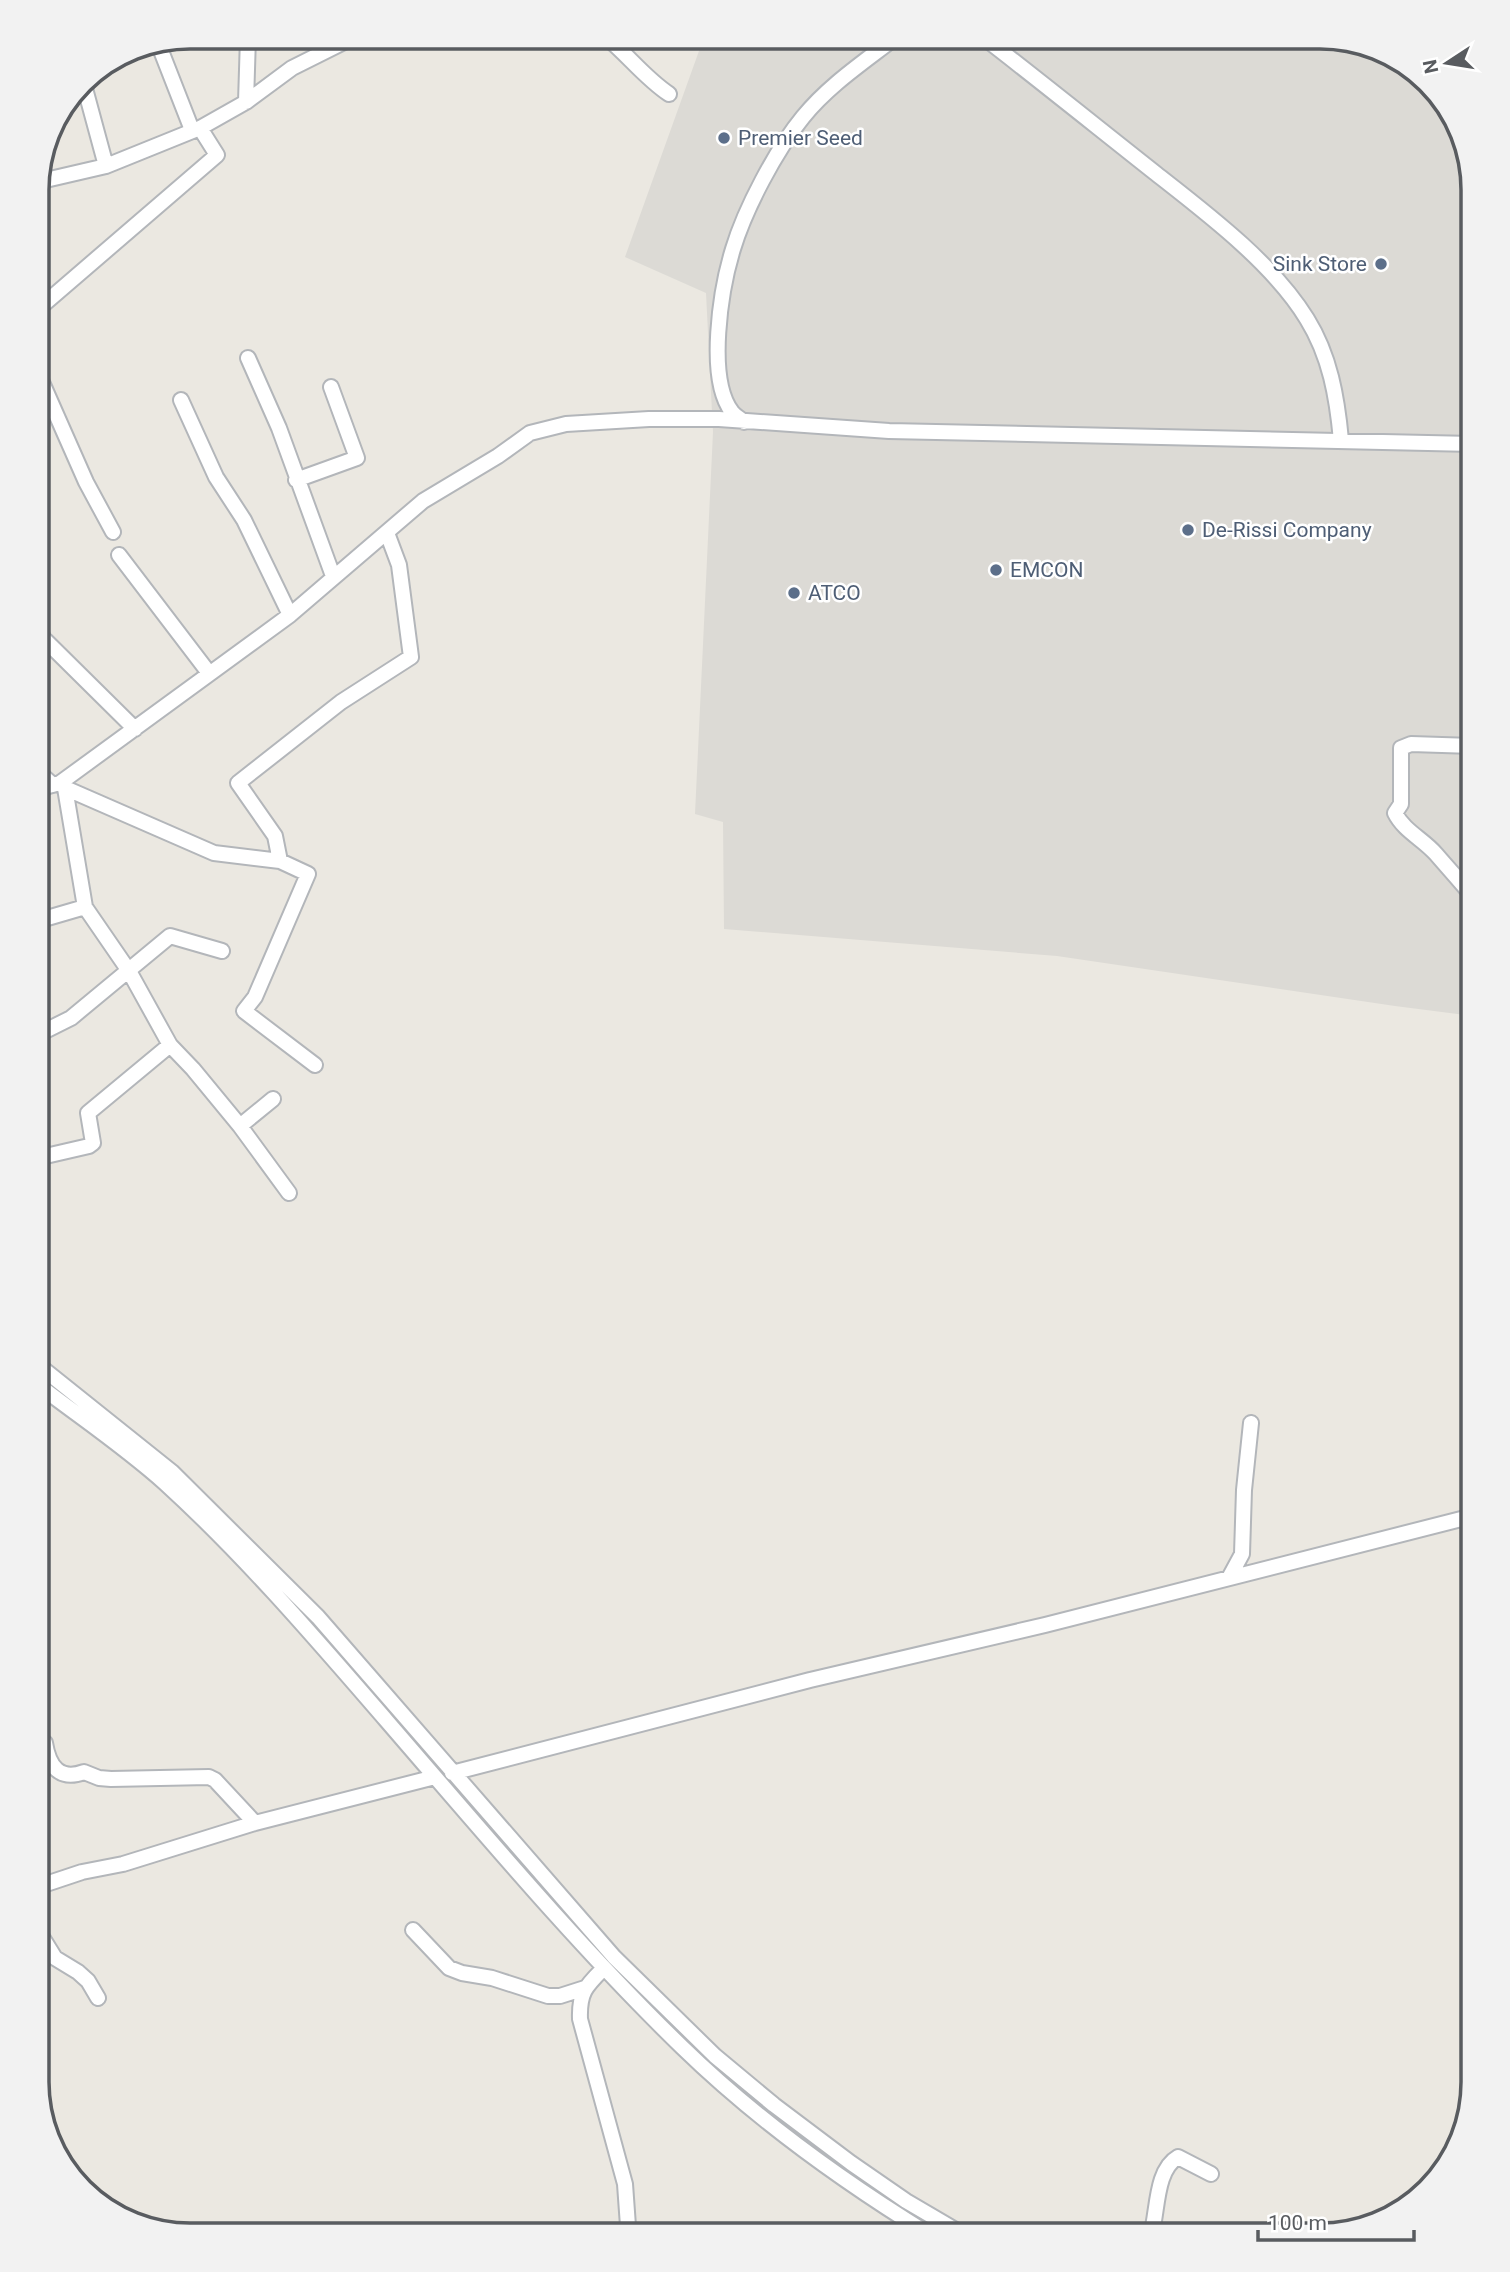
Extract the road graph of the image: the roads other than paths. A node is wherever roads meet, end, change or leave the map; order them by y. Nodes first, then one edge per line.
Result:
1 (248, 49) edge
2 (330, 49) edge
3 (621, 49) edge
4 (880, 49) edge
5 (998, 49) edge
6 (162, 52) edge
7 (87, 94) edge
8 (669, 94) dead end
9 (246, 102) junction
10 (196, 129) junction
11 (106, 166) junction
12 (49, 179) edge
13 (49, 300) edge
14 (248, 358) dead end
15 (331, 387) dead end
16 (49, 398) edge
17 (181, 400) dead end
18 (744, 422) junction
19 (1341, 440) junction
20 (1461, 444) edge
21 (296, 480) junction
22 (113, 532) dead end
23 (387, 533) junction
24 (120, 555) dead end
25 (333, 576) junction
26 (290, 615) junction
27 (49, 644) edge
28 (209, 673) junction
29 (135, 729) junction
30 (1461, 746) edge
31 (49, 779) edge
32 (59, 785) junction
33 (49, 787) edge
34 (280, 861) junction
35 (1461, 884) edge
36 (85, 907) junction
37 (49, 918) edge
38 (222, 951) dead end
39 (129, 971) junction
40 (49, 1029) edge
41 (170, 1045) junction
42 (315, 1065) dead end
43 (273, 1098) dead end
44 (240, 1126) junction
45 (49, 1155) edge
46 (289, 1193) dead end
47 (49, 1374) edge
48 (49, 1393) edge
49 (1251, 1423) dead end
50 (1461, 1519) edge
51 (1242, 1554) junction
52 (1264, 1570) junction
53 (1229, 1578) junction
54 (49, 1759) edge
55 (452, 1773) junction
56 (435, 1777) junction
57 (256, 1823) junction
58 (49, 1883) edge
59 (579, 1916) junction
60 (566, 1925) junction
61 (413, 1930) dead end
62 (49, 1948) edge
63 (604, 1968) junction
64 (585, 1988) junction
65 (98, 1998) dead end
66 (1211, 2174) dead end
67 (628, 2223) edge
68 (911, 2223) edge
69 (944, 2223) edge
70 (1153, 2223) edge

1 - 9 street
2 - 9 street
3 - 8 street
4 - 18 street
5 - 19 street
6 - 10 street
7 - 11 street
9 - 10 street
10 - 11 street
10 - 13 street
11 - 12 street
14 - 21 street
15 - 21 street
16 - 22 street
17 - 26 street
18 - 19 street
18 - 23 street
19 - 20 street
21 - 25 street
23 - 25 street
23 - 34 street
24 - 28 street
25 - 26 street
26 - 28 street
27 - 29 street
28 - 29 street
29 - 32 street
30 - 35 street
31 - 32 street
32 - 33 street
32 - 34 street
32 - 36 street
34 - 42 street
36 - 37 street
36 - 39 street
38 - 39 street
39 - 40 street
39 - 41 street
41 - 44 street
41 - 45 street
43 - 44 street
44 - 46 street
47 - 55 street
48 - 56 street
49 - 51 street
50 - 52 street
51 - 52 street
51 - 53 street
52 - 53 street
53 - 55 street
54 - 57 street
55 - 59 street
56 - 57 street
56 - 60 street
57 - 58 street
59 - 60 street
59 - 69 street
60 - 63 street
61 - 64 street
62 - 65 street
63 - 64 street
63 - 68 street
64 - 67 street
66 - 70 street

